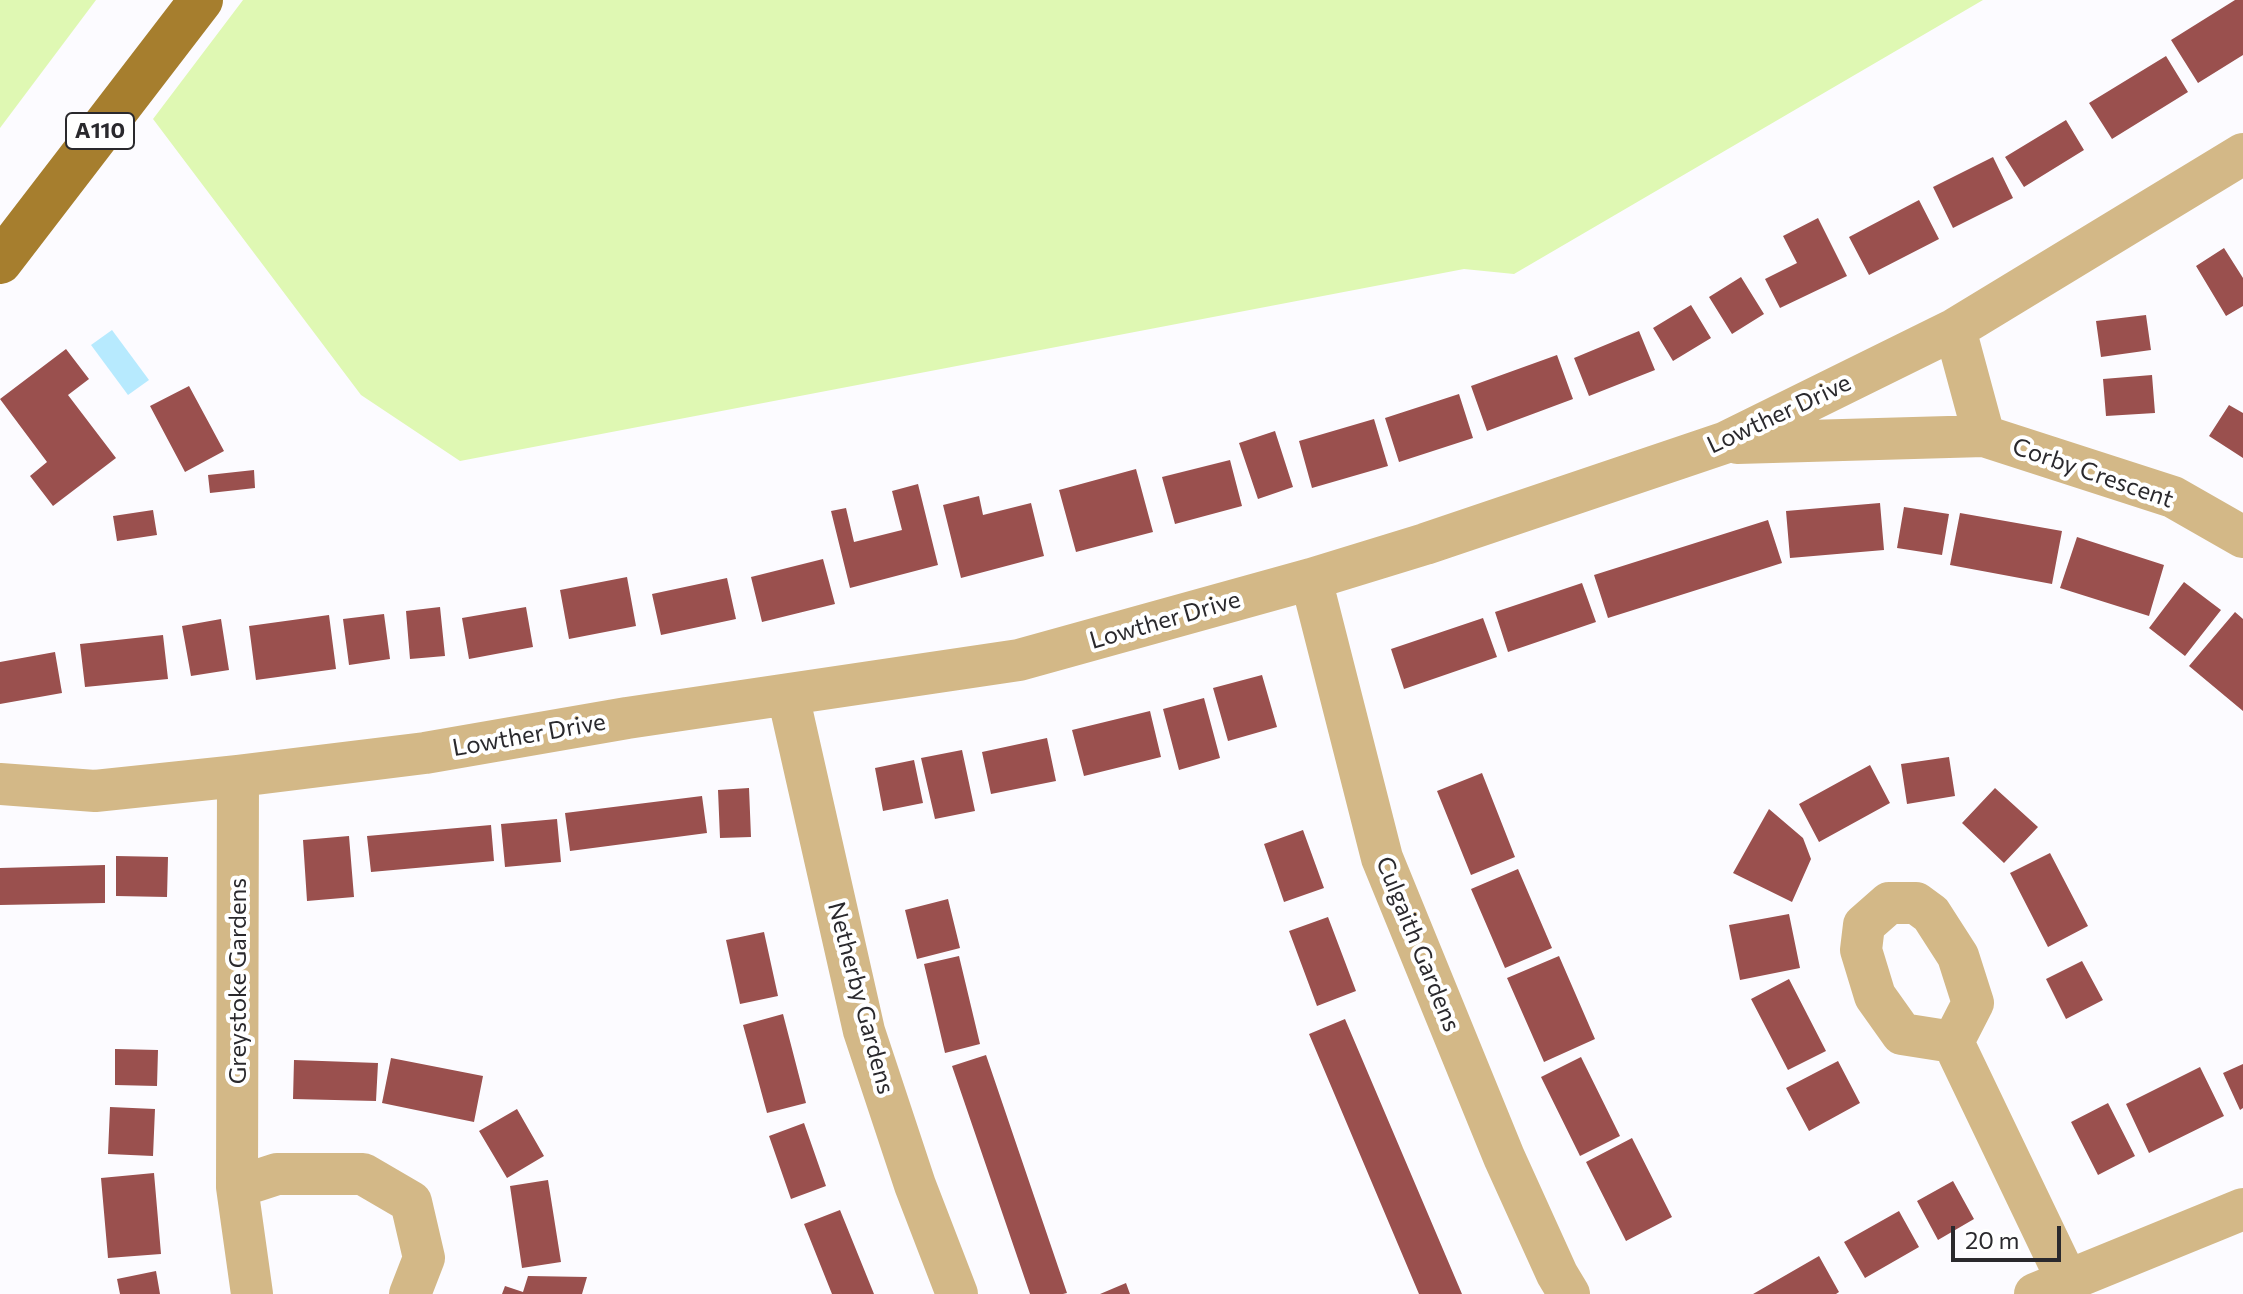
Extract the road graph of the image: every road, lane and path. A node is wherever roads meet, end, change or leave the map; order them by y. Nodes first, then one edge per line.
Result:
1 (201, 0) edge
2 (2243, 154) edge
3 (0, 262) edge
4 (1955, 329) junction
5 (1984, 436) junction
6 (1724, 443) junction
7 (2243, 537) edge
8 (1311, 579) junction
9 (788, 695) junction
10 (238, 776) junction
11 (0, 784) edge
12 (1953, 1042) dead end
13 (237, 1187) junction
14 (2243, 1209) edge
15 (2051, 1287) edge
16 (252, 1294) edge
17 (410, 1294) edge
18 (957, 1294) edge
19 (1569, 1294) edge

1 - 3 main road, A110
2 - 4 street, Lowther Drive
4 - 5 street, Corby Crescent
4 - 6 street, Lowther Drive
5 - 6 street, Corby Crescent
5 - 7 street, Corby Crescent
6 - 8 street, Lowther Drive
8 - 9 street, Lowther Drive
8 - 19 street, Culgaith Gardens
9 - 10 street, Lowther Drive
9 - 18 street, Netherby Gardens
10 - 11 street, Lowther Drive
10 - 13 street, Greystoke Gardens
12 - 15 street
13 - 16 street, Greystoke Gardens
13 - 17 street
14 - 15 street

